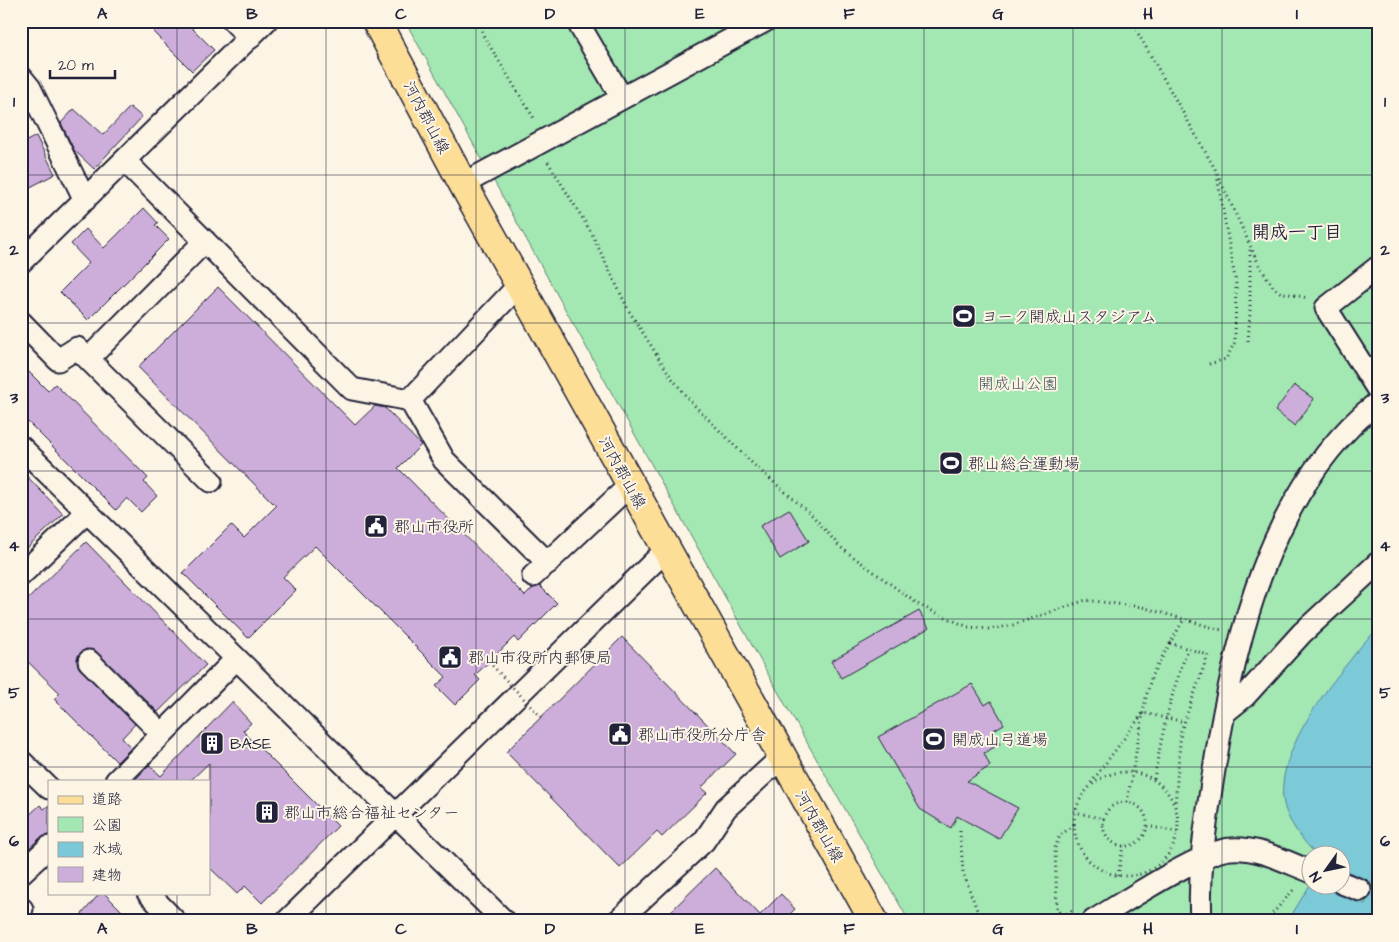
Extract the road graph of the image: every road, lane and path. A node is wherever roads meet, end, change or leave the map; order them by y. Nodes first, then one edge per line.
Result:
1 (233, 21) edge
2 (266, 21) edge
3 (376, 21) edge
4 (480, 21) edge
5 (577, 21) edge
6 (765, 21) edge
7 (1131, 21) edge
8 (250, 38) junction
9 (21, 77) edge
10 (622, 98) junction
11 (541, 142) junction
12 (124, 161) junction
13 (1215, 169) junction
14 (463, 184) junction
15 (85, 200) junction
16 (205, 241) junction
17 (1250, 246) junction
18 (21, 262) edge
19 (1378, 267) edge
20 (519, 285) junction
21 (1326, 308) junction
22 (21, 322) edge
23 (1248, 341) dead end
24 (88, 359) junction
25 (1209, 364) dead end
26 (1378, 390) edge
27 (410, 400) junction
28 (1378, 402) edge
29 (21, 447) edge
30 (211, 480) dead end
31 (630, 486) junction
32 (87, 512) junction
33 (666, 550) junction
34 (1378, 563) edge
35 (21, 575) edge
36 (1184, 620) junction
37 (1241, 636) junction
38 (1170, 643) junction
39 (1188, 649) junction
40 (236, 659) junction
41 (89, 661) dead end
42 (489, 662) dead end
43 (1143, 713) junction
44 (1224, 713) junction
45 (541, 717) dead end
46 (1165, 718) junction
47 (1185, 722) junction
48 (162, 734) junction
49 (781, 758) junction
50 (21, 761) edge
51 (1134, 772) junction
52 (1154, 779) junction
53 (117, 780) edge
54 (48, 787) edge
55 (1088, 787) junction
56 (1127, 802) junction
57 (1175, 808) junction
58 (1074, 812) junction
59 (395, 815) junction
60 (1104, 819) junction
61 (1073, 826) junction
62 (1147, 826) junction
63 (960, 831) dead end
64 (1177, 832) junction
65 (1123, 846) junction
66 (48, 848) edge
67 (1200, 859) junction
68 (21, 873) edge
69 (1118, 876) junction
70 (1302, 877) edge
71 (1302, 882) edge
72 (149, 894) edge
73 (175, 921) edge
74 (287, 921) edge
75 (504, 921) edge
76 (618, 921) edge
77 (874, 921) edge
78 (981, 921) edge
79 (1064, 921) edge
80 (1093, 921) edge
81 (1201, 921) edge
82 (1266, 921) edge

1 - 8 street
2 - 8 street
3 - 14 main road, 河内郡山線
4 - 11 path
5 - 10 street
6 - 10 street
7 - 13 path
8 - 12 street
9 - 15 street
10 - 11 street
11 - 14 street
11 - 36 path
12 - 15 street
12 - 16 street
13 - 17 path
13 - 25 path
14 - 20 main road, 河内郡山線
15 - 18 street
16 - 24 street
16 - 27 street
17 - 21 path
17 - 23 path
19 - 21 street
20 - 27 street
20 - 31 main road, 河内郡山線
21 - 26 street
22 - 24 street
24 - 30 street
27 - 31 street
28 - 37 street
29 - 32 street
31 - 33 main road, 河内郡山線
32 - 35 street
32 - 40 street
33 - 49 main road, 河内郡山線
33 - 59 street
34 - 44 street
36 - 37 path
36 - 38 path
37 - 44 street
38 - 39 path
38 - 43 path
39 - 46 path
39 - 47 path
40 - 48 street
40 - 59 street
41 - 48 street
42 - 45 path, bridge
43 - 46 path
43 - 51 path
43 - 55 path
44 - 67 street
46 - 47 path
46 - 52 path
47 - 57 path
48 - 53 street
49 - 76 street
49 - 77 main road, 河内郡山線
50 - 54 street
51 - 52 path
51 - 55 path
51 - 56 path
52 - 57 path
55 - 58 path
56 - 60 path
56 - 62 path
57 - 64 path
58 - 60 path
58 - 61 path
59 - 74 street
59 - 75 street
60 - 65 path
61 - 69 path
61 - 79 path
62 - 64 path
62 - 65 path
63 - 78 path
64 - 69 path
65 - 69 path
66 - 68 street
67 - 70 street
67 - 80 street
67 - 81 street
71 - 82 path
72 - 73 street

